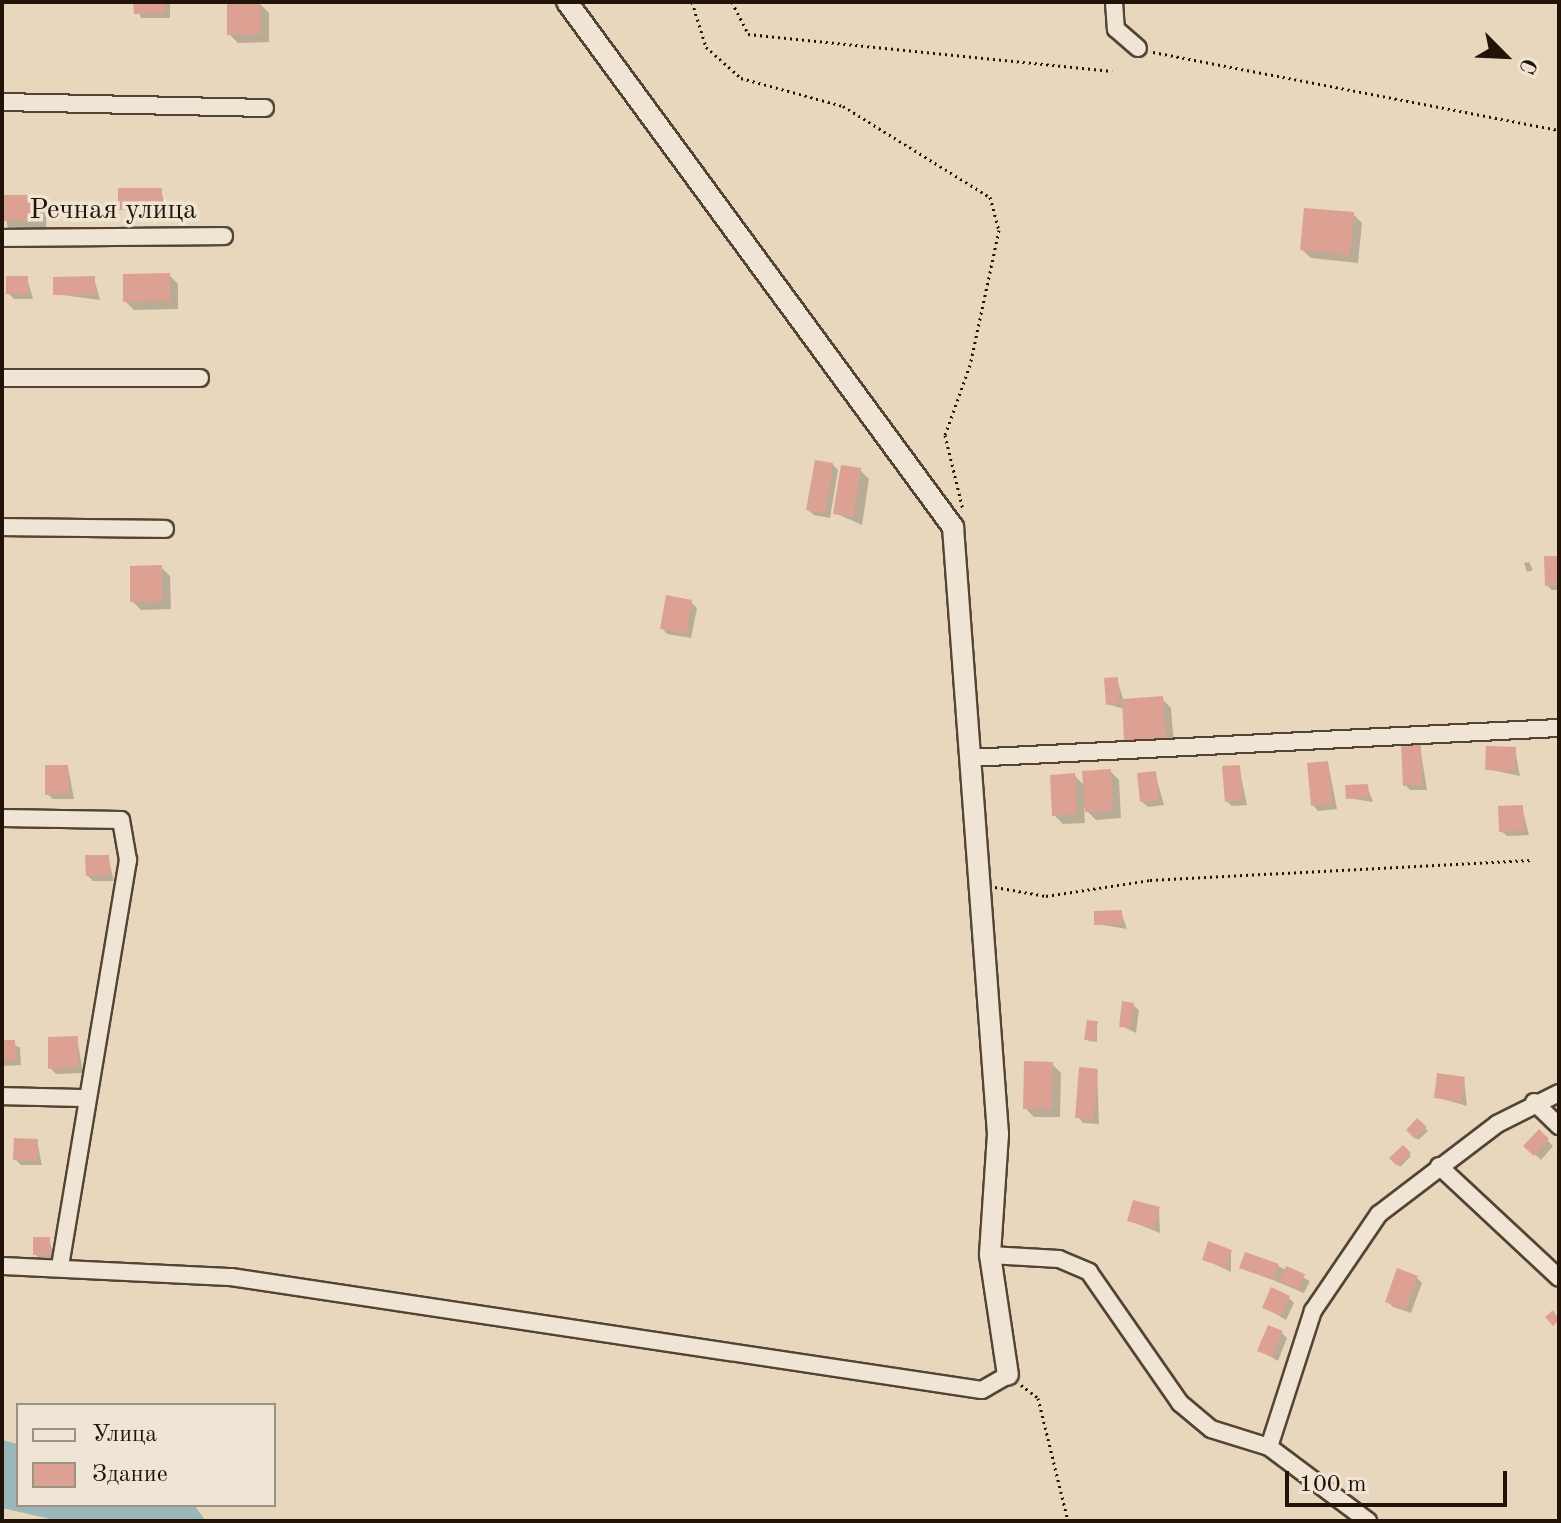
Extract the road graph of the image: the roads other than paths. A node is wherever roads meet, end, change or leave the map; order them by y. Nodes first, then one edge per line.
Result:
1 (567, 2) edge
2 (1114, 2) edge
3 (1138, 48) road end
4 (2, 102) edge
5 (265, 108) dead end
6 (224, 236) dead end
7 (2, 238) edge
8 (2, 378) edge
9 (200, 378) dead end
10 (2, 527) edge
11 (165, 529) dead end
12 (1559, 728) edge
13 (970, 758) junction
14 (2, 818) edge
15 (1559, 1093) edge
16 (2, 1096) edge
17 (84, 1098) junction
18 (1534, 1102) junction
19 (1559, 1126) edge
20 (1439, 1166) junction
21 (990, 1255) junction
22 (2, 1266) edge
23 (60, 1267) junction
24 (1559, 1278) edge
25 (1008, 1375) joint
26 (1269, 1447) junction
27 (1368, 1521) edge

1 - 13 street
2 - 3 street
4 - 5 street
6 - 7 street, Речная улица
8 - 9 street
10 - 11 street
12 - 13 street
13 - 21 street
14 - 17 street
15 - 18 street
16 - 17 street
17 - 23 street
18 - 19 street
18 - 20 street
20 - 24 street
20 - 26 street
21 - 25 street
21 - 26 street
22 - 23 street
23 - 25 street
26 - 27 street

